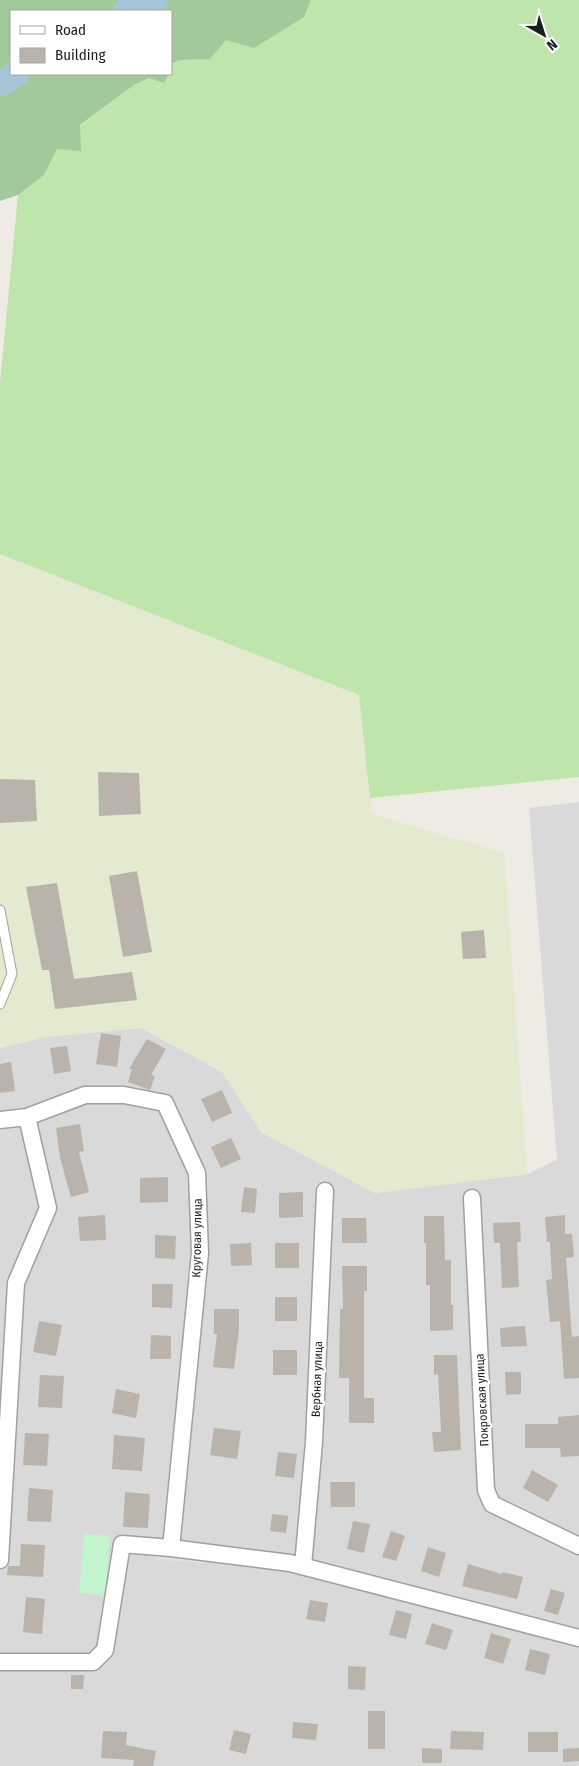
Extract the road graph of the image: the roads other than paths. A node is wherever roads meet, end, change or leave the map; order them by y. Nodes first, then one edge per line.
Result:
1 (0, 910) edge
2 (0, 1004) edge
3 (27, 1117) junction
4 (0, 1120) edge
5 (324, 1191) dead end
6 (472, 1198) dead end
7 (579, 1546) edge
8 (171, 1548) junction
9 (0, 1560) edge
10 (303, 1566) junction
11 (579, 1638) edge
12 (0, 1662) edge

1 - 2 lane
3 - 4 street, Круговая улица
3 - 8 street, Круговая улица
3 - 9 street
5 - 10 street, Вербная улица
6 - 7 street, Покровская улица
8 - 10 street
8 - 12 street
10 - 11 street

